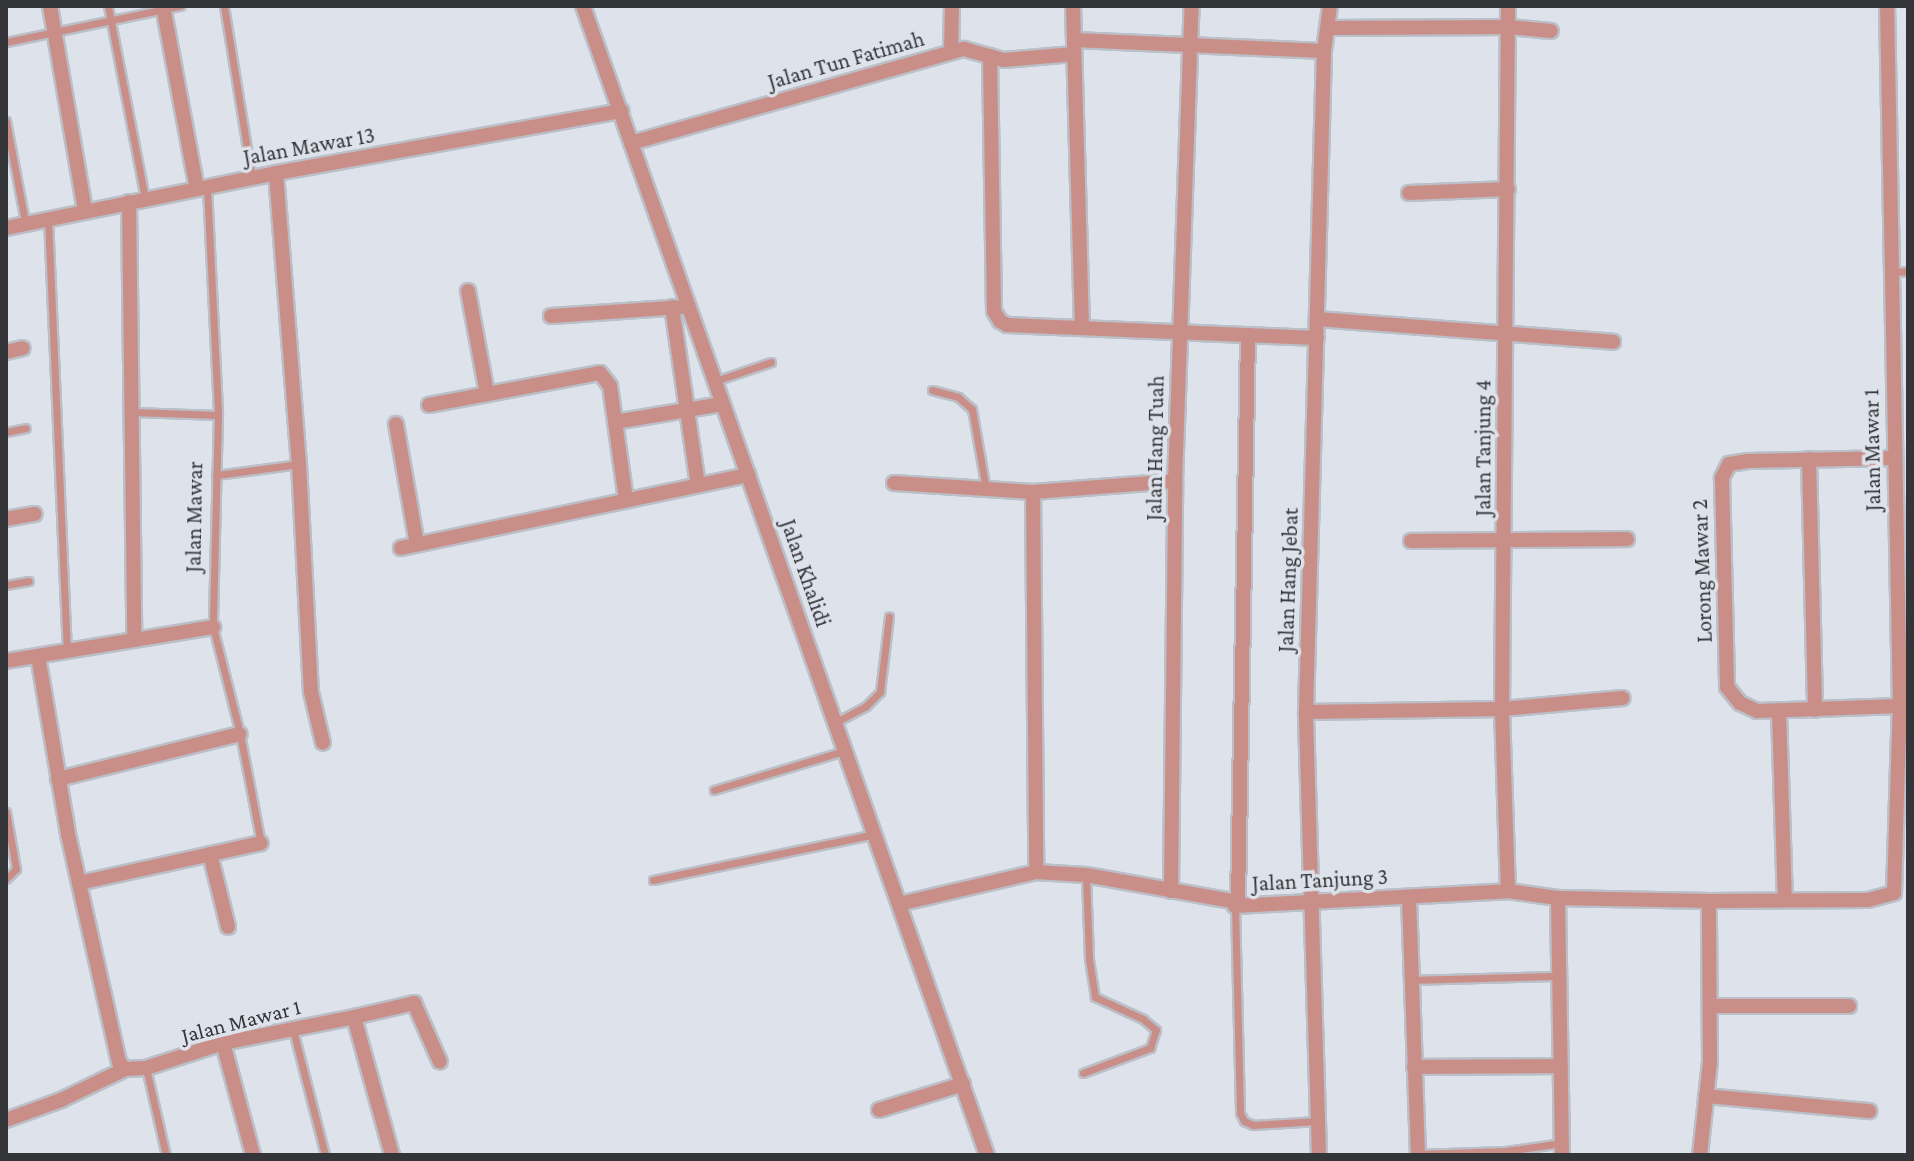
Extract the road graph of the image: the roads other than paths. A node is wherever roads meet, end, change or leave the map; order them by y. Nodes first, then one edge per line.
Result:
1 (50, 6) edge
2 (108, 6) edge
3 (180, 6) edge
4 (224, 6) edge
5 (583, 6) edge
6 (952, 6) edge
7 (1073, 6) edge
8 (1192, 6) edge
9 (1330, 6) edge
10 (1508, 6) edge
11 (1887, 6) edge
12 (164, 8) edge
13 (111, 21) junction
14 (1509, 27) junction
15 (1329, 28) junction
16 (1551, 31) dead end
17 (55, 33) junction
18 (6, 42) edge
19 (1189, 45) junction
20 (1074, 47) junction
21 (1324, 51) junction
22 (951, 52) junction
23 (990, 56) junction
24 (621, 111) junction
25 (6, 121) edge
26 (631, 143) junction
27 (276, 173) junction
28 (252, 179) junction
29 (202, 188) junction
30 (1508, 189) junction
31 (1409, 193) dead end
32 (137, 200) junction
33 (85, 210) junction
34 (48, 217) junction
35 (25, 222) junction
36 (6, 228) edge
37 (1908, 271) edge
38 (1891, 272) junction
39 (468, 291) dead end
40 (690, 306) junction
41 (672, 307) junction
42 (551, 316) dead end
43 (1317, 319) junction
44 (1082, 328) junction
45 (1180, 332) junction
46 (1248, 335) junction
47 (1506, 336) junction
48 (1317, 338) junction
49 (1613, 342) dead end
50 (705, 343) junction
51 (23, 348) dead end
52 (679, 348) junction
53 (6, 352) edge
54 (771, 362) dead end
55 (715, 381) junction
56 (932, 390) dead end
57 (487, 394) junction
58 (723, 404) junction
59 (429, 405) dead end
60 (133, 412) junction
61 (689, 412) junction
62 (218, 415) junction
63 (615, 422) junction
64 (396, 424) dead end
65 (26, 428) dead end
66 (6, 432) edge
67 (1894, 458) junction
68 (1809, 459) junction
69 (299, 464) junction
70 (216, 475) junction
71 (748, 475) junction
72 (1175, 481) junction
73 (894, 483) dead end
74 (698, 485) junction
75 (986, 489) junction
76 (1033, 492) junction
77 (626, 500) junction
78 (35, 514) dead end
79 (6, 519) edge
80 (1627, 539) dead end
81 (1505, 540) junction
82 (1411, 541) dead end
83 (417, 544) junction
84 (401, 548) dead end
85 (29, 581) dead end
86 (6, 585) edge
87 (889, 617) dead end
88 (213, 627) junction
89 (134, 640) junction
90 (67, 651) junction
91 (38, 656) junction
92 (6, 661) edge
93 (1623, 698) dead end
94 (1900, 706) junction
95 (1502, 709) junction
96 (1815, 710) junction
97 (1306, 712) junction
98 (1779, 712) junction
99 (836, 722) junction
100 (240, 734) junction
101 (323, 743) dead end
102 (844, 751) junction
103 (58, 779) junction
104 (714, 790) dead end
105 (6, 812) edge
106 (875, 834) junction
107 (261, 843) joint
108 (210, 854) junction
109 (1036, 872) junction
110 (1086, 875) junction
111 (6, 879) edge
112 (653, 880) dead end
113 (79, 883) junction
114 (1171, 891) junction
115 (1508, 891) junction
116 (1894, 893) joint
117 (1409, 898) junction
118 (1558, 898) junction
119 (1785, 899) junction
120 (1709, 901) junction
121 (899, 904) junction
122 (1237, 904) junction
123 (1310, 904) junction
124 (228, 927) dead end
125 (1559, 976) junction
126 (1413, 980) junction
127 (1712, 1006) junction
128 (1849, 1006) dead end
129 (354, 1017) junction
130 (293, 1030) junction
131 (223, 1043) junction
132 (440, 1062) dead end
133 (1561, 1066) junction
134 (1414, 1067) junction
135 (146, 1068) junction
136 (125, 1069) junction
137 (1083, 1073) dead end
138 (963, 1084) junction
139 (1706, 1096) junction
140 (879, 1110) dead end
141 (1869, 1111) dead end
142 (6, 1120) edge
143 (1318, 1121) junction
144 (1562, 1149) edge
145 (166, 1155) edge
146 (253, 1155) edge
147 (325, 1155) edge
148 (392, 1155) edge
149 (987, 1155) edge
150 (1319, 1155) edge
151 (1418, 1155) edge
152 (1700, 1155) edge

1 - 17 street
2 - 13 lane
3 - 12 lane
4 - 28 lane
5 - 24 street, Jalan Khalidi
6 - 22 street
7 - 20 street
8 - 19 street, Jalan Hang Tuah
9 - 15 street, Jalan Hang Jebat
10 - 14 street, Jalan Tanjung 4
11 - 38 street, Jalan Mawar 1
12 - 13 lane
12 - 29 street
13 - 17 lane
13 - 32 lane
14 - 15 street
14 - 16 street
14 - 30 street, Jalan Tanjung 4
15 - 21 street, Jalan Hang Jebat
17 - 18 lane
17 - 33 street
19 - 20 street, Jalan Tun Fatimah
19 - 21 street, Jalan Tun Fatimah
19 - 45 street, Jalan Hang Tuah
20 - 23 street, Jalan Tun Fatimah
20 - 44 street
21 - 43 street, Jalan Hang Jebat
22 - 23 street, Jalan Tun Fatimah
22 - 26 street, Jalan Tun Fatimah
23 - 44 street
24 - 26 street, Jalan Khalidi
24 - 27 street, Jalan Mawar 13
25 - 35 lane
26 - 40 street, Jalan Khalidi
27 - 28 street, Jalan Mawar 13
27 - 69 street
28 - 29 street, Jalan Mawar 13
29 - 32 street, Jalan Mawar 13
29 - 62 lane, Jalan Mawar
30 - 31 street
30 - 47 street, Jalan Tanjung 4
32 - 33 street, Jalan Mawar 13
32 - 60 street
33 - 34 street, Jalan Mawar 13
34 - 35 street, Jalan Mawar 13
34 - 90 lane
35 - 36 street, Jalan Mawar 13
37 - 38 lane
38 - 67 street, Jalan Mawar 1
39 - 57 street
40 - 41 street
40 - 50 street, Jalan Khalidi
41 - 42 street
41 - 52 street
43 - 47 street
43 - 48 street, Jalan Hang Jebat
44 - 45 street
45 - 46 street
45 - 72 street, Jalan Hang Tuah
46 - 48 street
46 - 122 street
47 - 49 street
47 - 81 street, Jalan Tanjung 4
48 - 97 street, Jalan Hang Jebat
50 - 52 street
50 - 55 street, Jalan Khalidi
51 - 53 street
52 - 61 street
54 - 55 lane
55 - 58 street, Jalan Khalidi
56 - 75 lane
57 - 59 street
57 - 63 street
58 - 61 street
58 - 71 street, Jalan Khalidi
60 - 62 lane
60 - 89 street
61 - 63 street
61 - 74 street
62 - 70 lane, Jalan Mawar
63 - 77 street
64 - 83 street
65 - 66 lane
67 - 68 street, Lorong Mawar 2
67 - 94 street, Jalan Mawar 1
68 - 96 street
68 - 98 street, Lorong Mawar 2
69 - 70 lane
69 - 101 street
70 - 88 lane, Jalan Mawar
71 - 74 street
71 - 99 street, Jalan Khalidi
72 - 76 street
72 - 114 street, Jalan Hang Tuah
73 - 75 street
74 - 77 street
75 - 76 street
76 - 109 street
77 - 83 street
78 - 79 street
80 - 81 street
81 - 82 street
81 - 95 street, Jalan Tanjung 4
83 - 84 street
85 - 86 lane
87 - 99 lane
88 - 89 street
88 - 100 lane, Jalan Mawar
89 - 90 street
90 - 91 street
91 - 92 street
91 - 103 street
93 - 95 street
94 - 96 street, Lorong Mawar 2
94 - 116 street, Jalan Mawar 1
95 - 97 street
95 - 115 street, Jalan Tanjung 4
96 - 98 street, Lorong Mawar 2
97 - 123 street, Jalan Hang Jebat
98 - 119 street
99 - 102 street, Jalan Khalidi
100 - 103 street
100 - 107 lane, Jalan Mawar
102 - 104 lane
102 - 106 street, Jalan Khalidi
103 - 113 street
105 - 111 lane
106 - 112 lane
106 - 121 street, Jalan Khalidi
107 - 108 street
108 - 113 street
108 - 124 street
109 - 110 street, Jalan Tanjung 3
109 - 121 street, Jalan Tanjung 3
110 - 114 street, Jalan Tanjung 3
110 - 137 lane
113 - 136 street
114 - 122 street, Jalan Tanjung 3
115 - 117 street, Jalan Tanjung 3
115 - 118 street, Jalan Tanjung 3
116 - 119 street, Jalan Tanjung 3
117 - 123 street, Jalan Tanjung 3
117 - 126 street
118 - 120 street, Jalan Tanjung 3
118 - 125 street
119 - 120 street, Jalan Tanjung 3
120 - 127 street
121 - 138 street, Jalan Khalidi
122 - 123 street, Jalan Tanjung 3
122 - 143 lane
123 - 143 street, Jalan Hang Jebat
125 - 126 lane
125 - 133 street
126 - 134 street
127 - 128 street
127 - 139 street
129 - 130 street, Jalan Mawar 1
129 - 132 street, Jalan Mawar 1
129 - 148 street
130 - 131 street, Jalan Mawar 1
130 - 147 lane
131 - 135 street, Jalan Mawar 1
131 - 146 street
133 - 134 street
133 - 144 street
134 - 151 street
135 - 136 street, Jalan Mawar 1
135 - 145 lane
136 - 142 street, Jalan Mawar 1
138 - 140 street
138 - 149 street, Jalan Khalidi
139 - 141 street
139 - 152 street
143 - 150 street, Jalan Hang Jebat
144 - 151 lane

